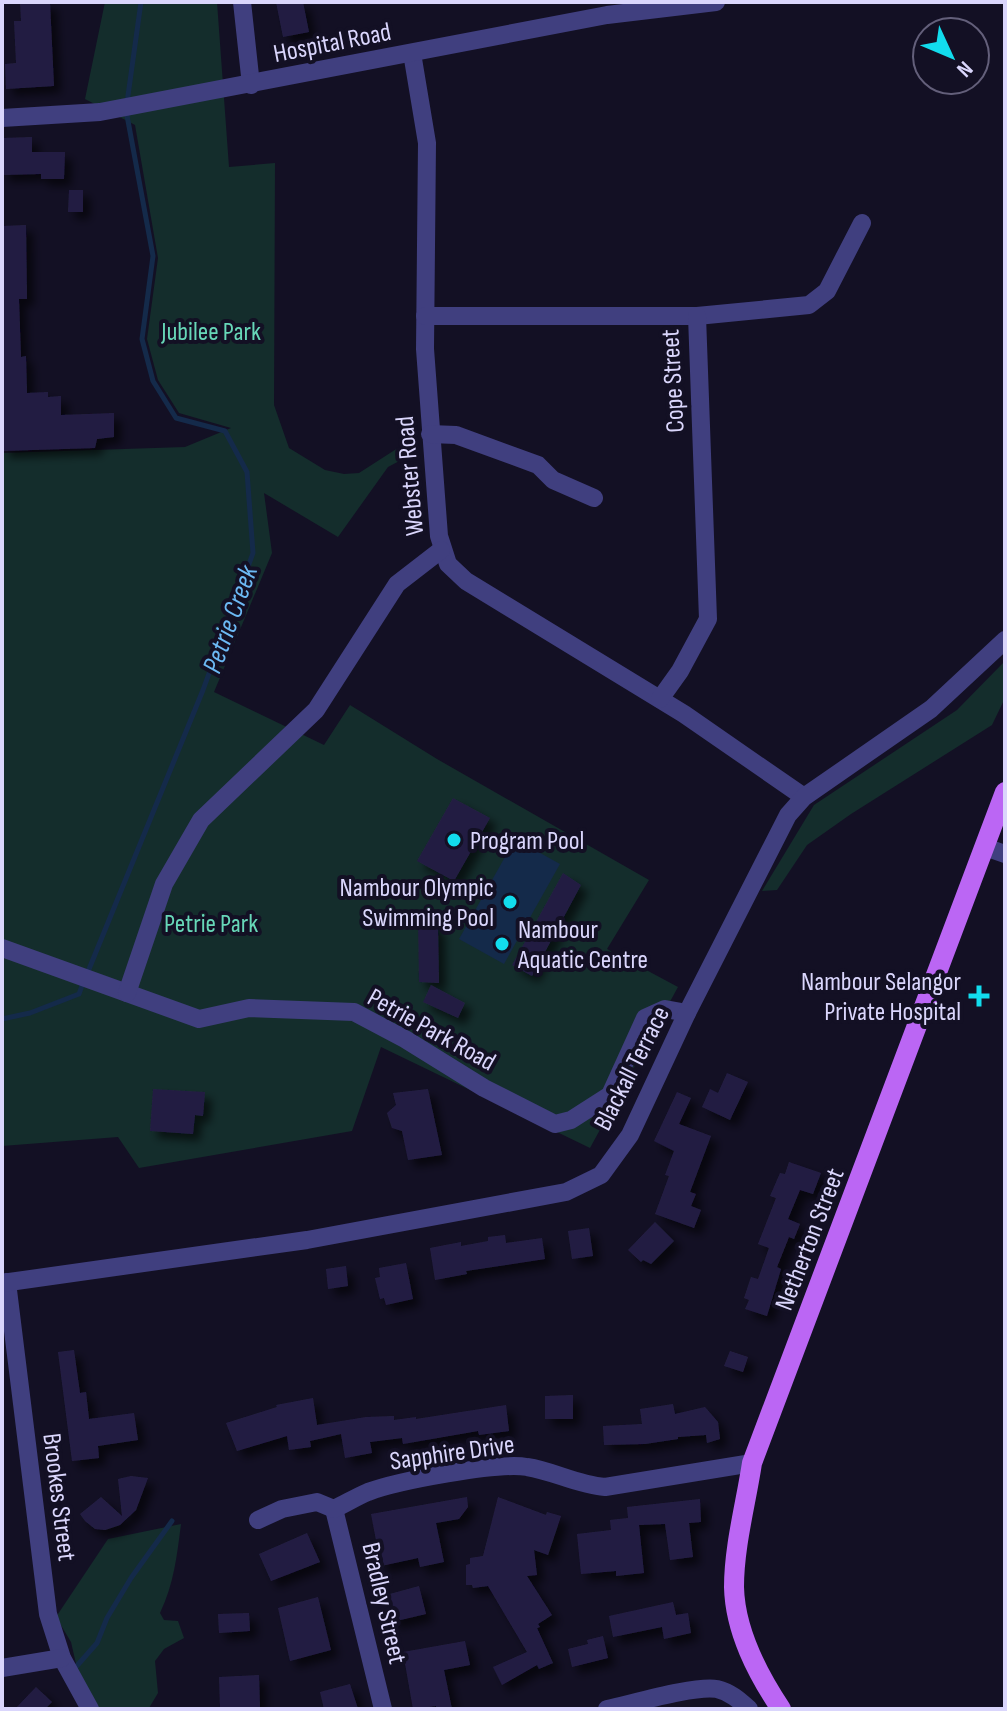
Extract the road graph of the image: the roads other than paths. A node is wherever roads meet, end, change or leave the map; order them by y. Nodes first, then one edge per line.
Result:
1 (242, 2) edge
2 (716, 2) edge
3 (412, 53) junction
4 (251, 85) junction
5 (2, 118) edge
6 (862, 223) dead end
7 (425, 316) junction
8 (697, 316) junction
9 (430, 434) junction
10 (594, 498) dead end
11 (441, 550) junction
12 (1005, 640) edge
13 (660, 699) junction
14 (1005, 792) edge
15 (804, 797) junction
16 (985, 847) junction
17 (1005, 854) edge
18 (2, 948) edge
19 (120, 991) junction
20 (687, 1013) junction
21 (4, 1283) edge
22 (752, 1463) junction
23 (334, 1509) junction
24 (258, 1520) dead end
25 (62, 1658) junction
26 (2, 1668) edge
27 (90, 1709) edge
28 (383, 1709) edge
29 (607, 1709) edge
30 (749, 1709) edge
31 (781, 1709) edge

1 - 4 street
2 - 3 street, Hospital Road
3 - 4 street, Hospital Road
3 - 7 street, Webster Road
4 - 5 street, Hospital Road
6 - 8 street
7 - 8 street, Cope Street
7 - 9 street, Webster Road
8 - 13 street, Cope Street
9 - 10 street
9 - 11 street, Webster Road
11 - 13 street, Webster Road
11 - 19 street
12 - 15 street, Blackall Terrace
13 - 15 street, Webster Road
14 - 16 main road, Netherton Street
15 - 20 street, Blackall Terrace
16 - 17 street
16 - 22 main road, Netherton Street
18 - 19 street, Petrie Park Road
19 - 20 street, Petrie Park Road
20 - 21 street, Blackall Terrace
21 - 25 street, Brookes Street
22 - 23 street, Sapphire Drive
22 - 31 main road, Netherton Street
23 - 24 street, Sapphire Drive
23 - 28 street, Bradley Street
25 - 26 street
25 - 27 street, Brookes Street
29 - 30 street

